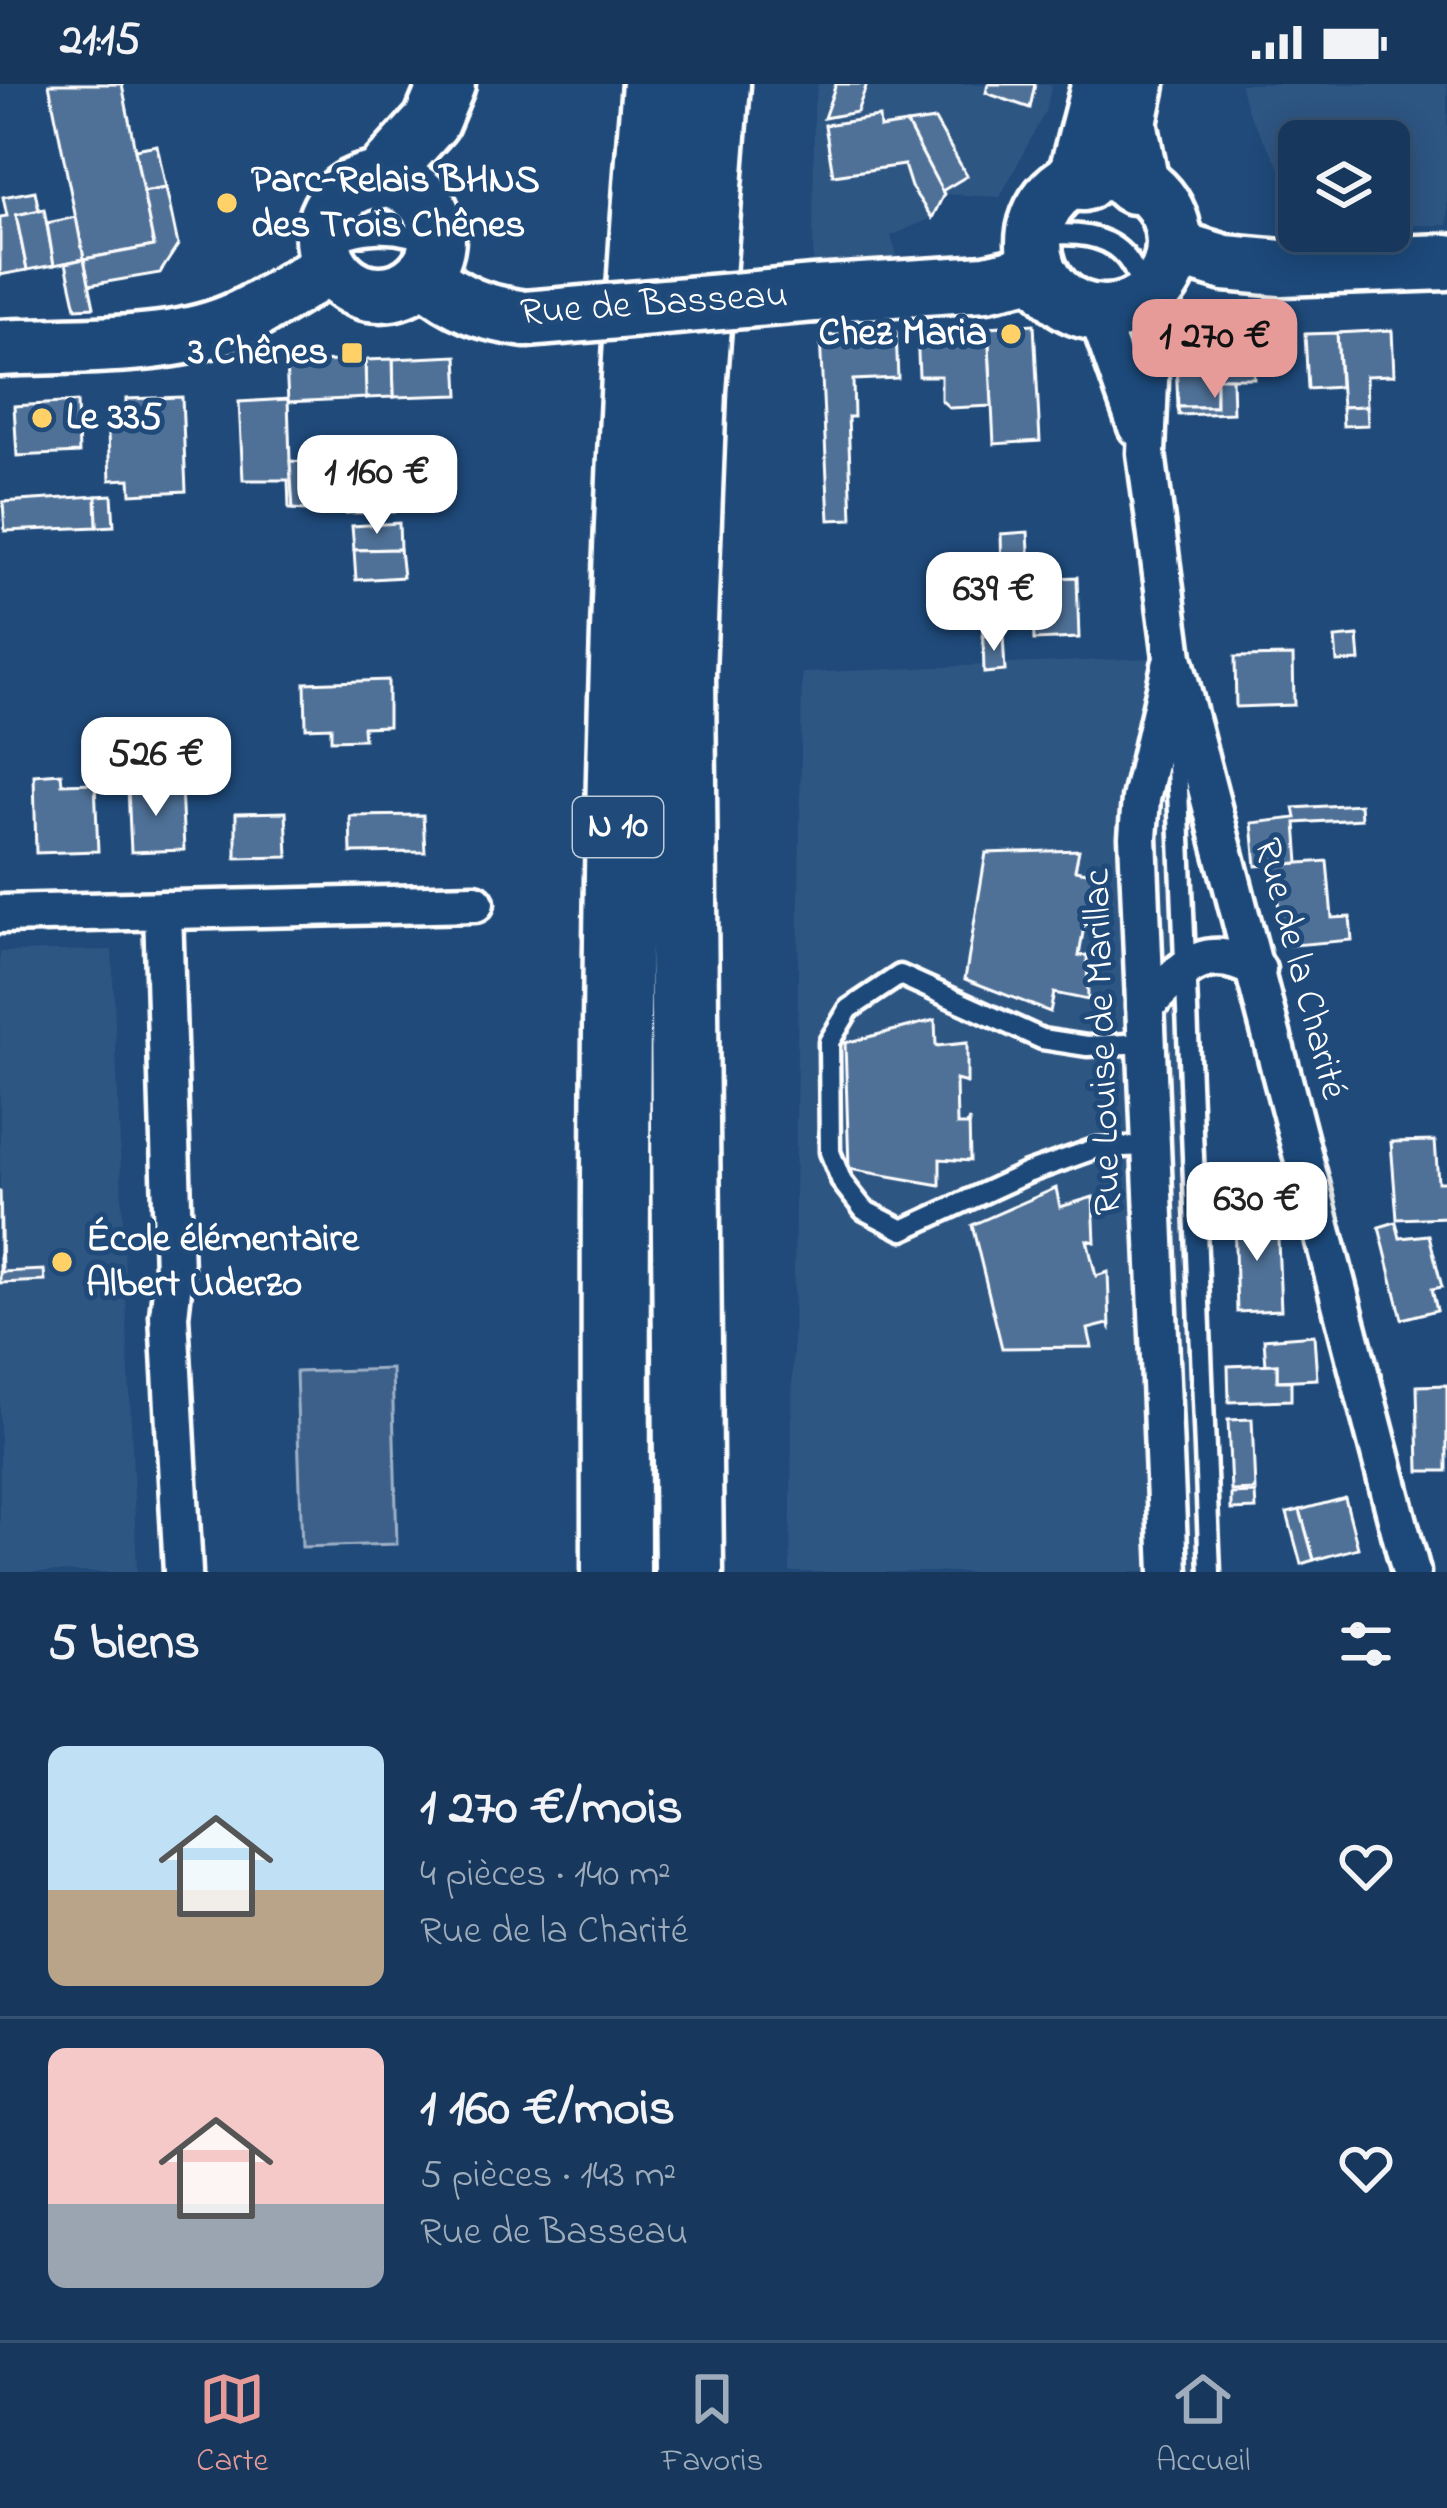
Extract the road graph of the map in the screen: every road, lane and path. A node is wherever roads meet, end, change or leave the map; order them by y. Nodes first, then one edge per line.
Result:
1 (656, 84) edge
2 (716, 84) edge
3 (746, 84) edge
4 (1106, 84) edge
5 (1131, 84) edge
6 (439, 103) edge
7 (1108, 178) junction
8 (379, 179) junction
9 (429, 243) junction
10 (1175, 248) junction
11 (1036, 254) junction
12 (327, 258) junction
13 (1447, 262) edge
14 (1121, 308) junction
15 (0, 348) edge
16 (683, 651) junction
17 (1173, 657) junction
18 (475, 903) dead end
19 (163, 910) junction
20 (0, 914) edge
21 (1183, 969) junction
22 (1257, 970) junction
23 (1146, 1025) junction
24 (1150, 1146) junction
25 (183, 1572) edge
26 (616, 1572) edge
27 (688, 1572) edge
28 (1169, 1572) edge
29 (1210, 1572) edge
30 (1411, 1572) edge

1 - 26 highway, N 10
2 - 16 highway, N 10
3 - 16 highway
4 - 7 highway
5 - 7 highway
6 - 8 street
6 - 9 street
7 - 10 street
7 - 11 street
8 - 9 street, Rue de Basseau
8 - 12 street
9 - 11 street, Rue de Basseau, bridge
9 - 12 street
10 - 13 street
10 - 14 street
11 - 14 street
11 - 14 lane
12 - 15 street
14 - 17 street, Rue de la Charité
16 - 27 highway, N 10
17 - 21 lane
17 - 22 street, Rue de la Charité
17 - 23 street, Rue Louise de Marillac
18 - 19 street
19 - 20 street
19 - 25 street
21 - 22 street
21 - 23 street
21 - 29 lane
22 - 30 street, Rue de la Charité
23 - 24 street, Rue Louise de Marillac
23 - 24 lane
24 - 28 street, Rue Louise de Marillac

